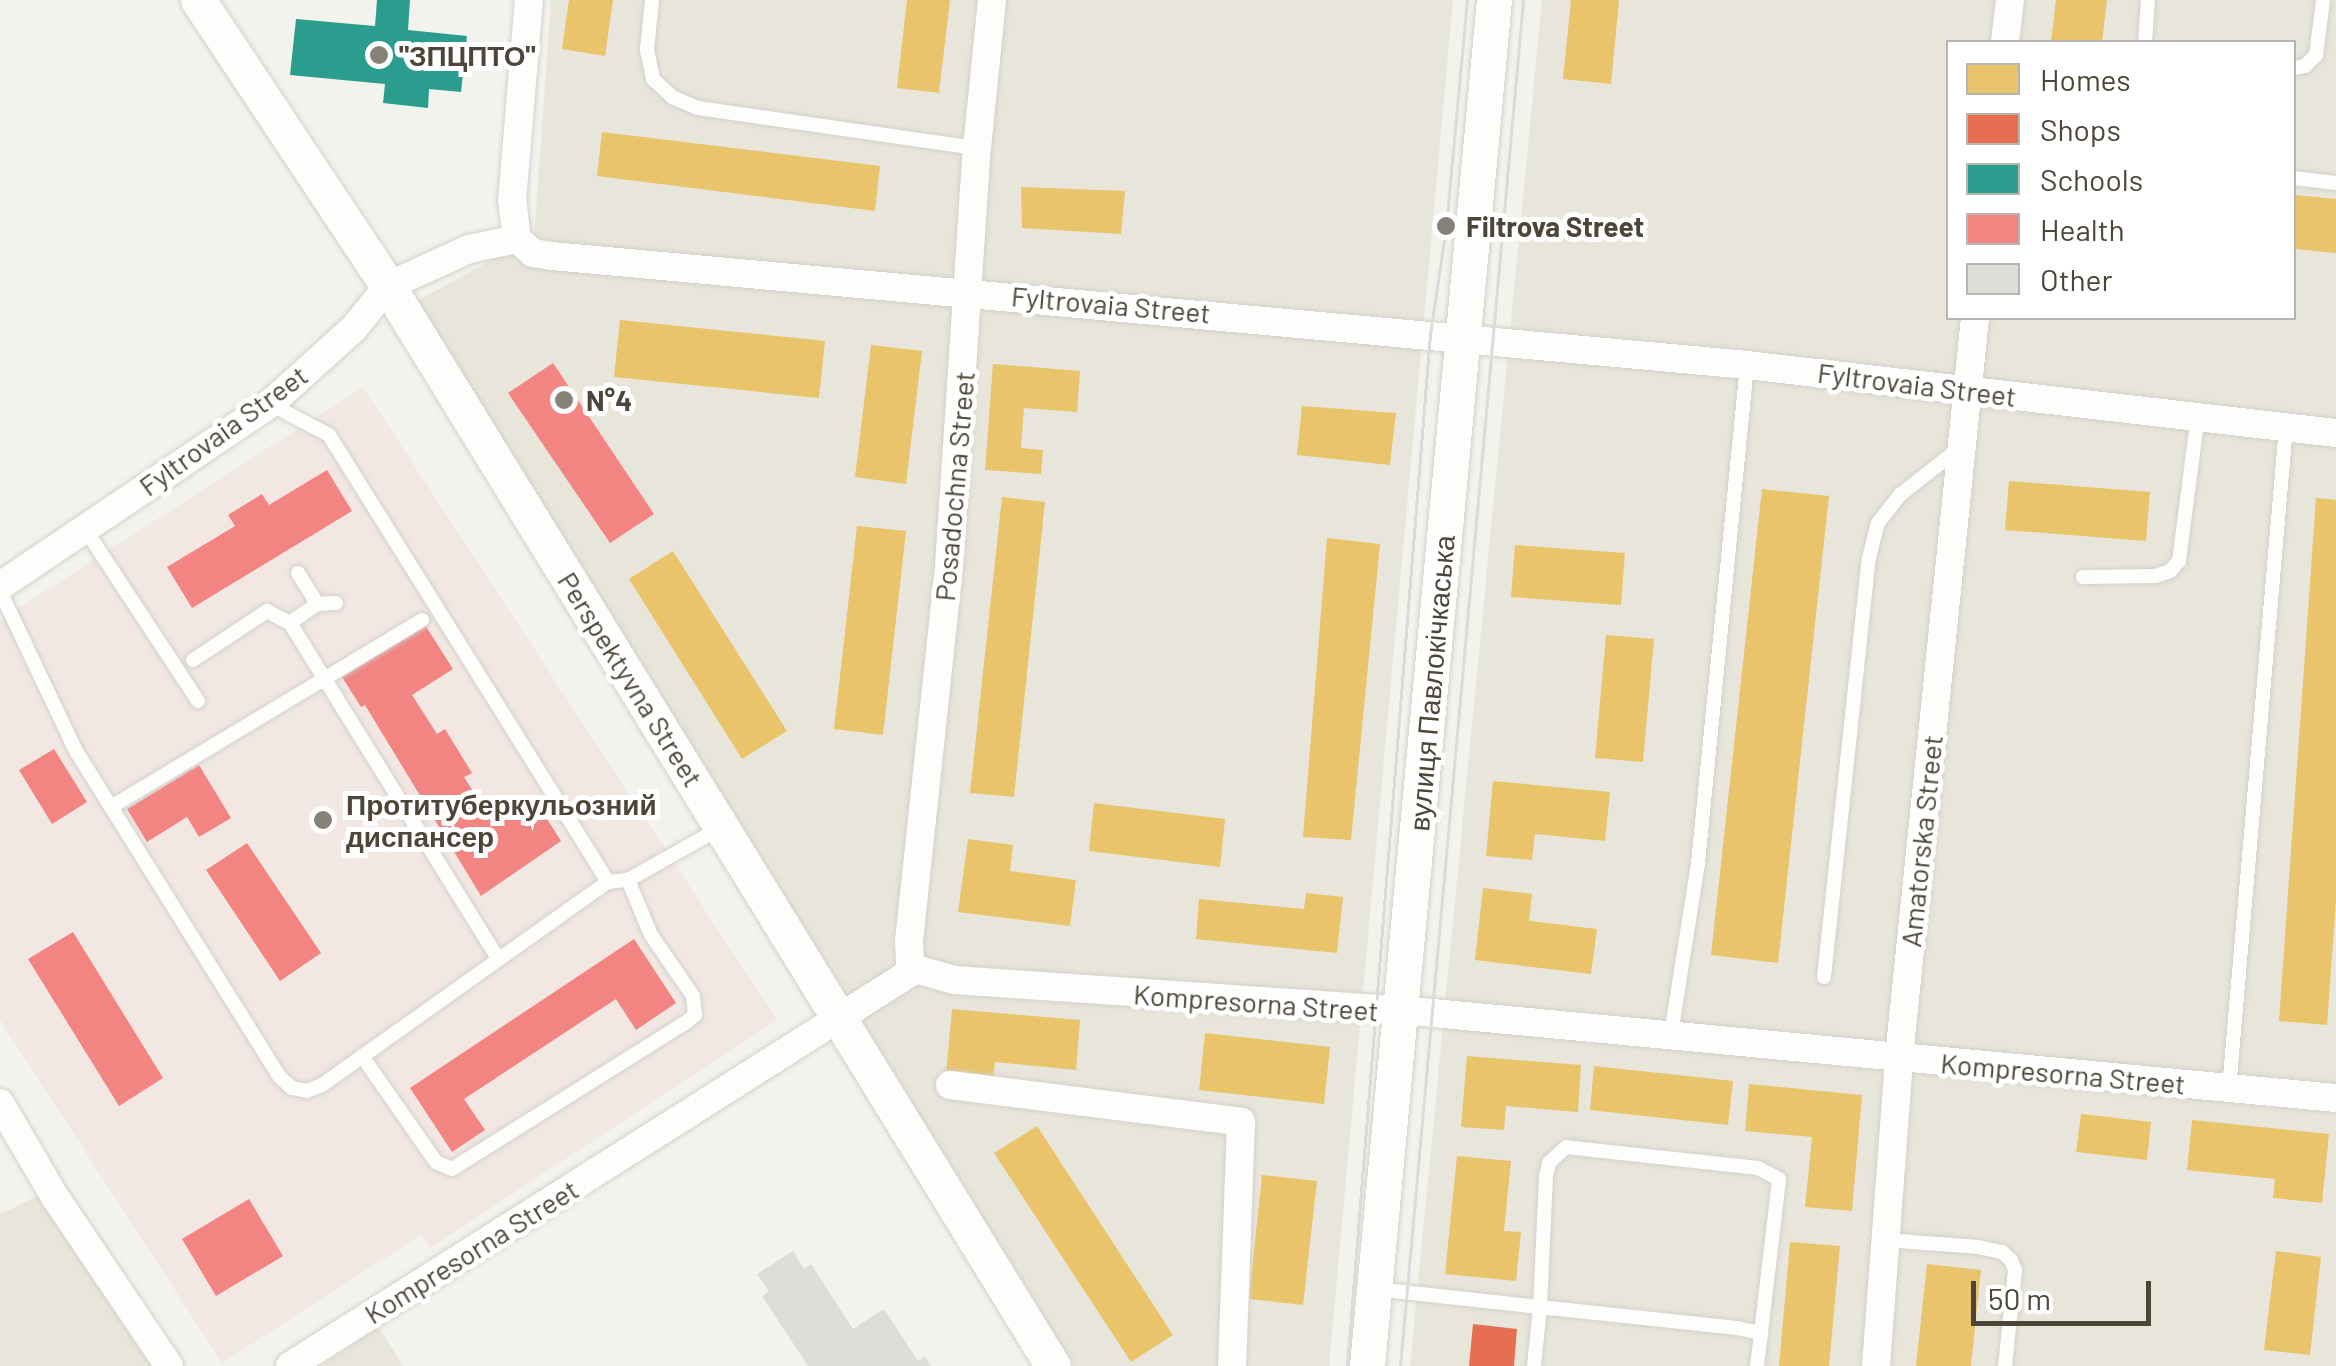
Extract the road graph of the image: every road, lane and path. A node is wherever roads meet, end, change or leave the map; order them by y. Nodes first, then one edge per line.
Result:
1 (198, 0) edge
2 (529, 0) edge
3 (652, 0) edge
4 (992, 0) edge
5 (1494, 0) edge
6 (2010, 0) edge
7 (2148, 0) edge
8 (2324, 0) edge
9 (2005, 40) edge
10 (2145, 40) edge
11 (2296, 68) edge
12 (977, 148) junction
13 (2296, 178) edge
14 (2336, 184) edge
15 (516, 239) junction
16 (388, 286) junction
17 (970, 291) junction
18 (1975, 320) edge
19 (1463, 338) junction
20 (1747, 365) junction
21 (1966, 391) junction
22 (270, 404) junction
23 (2198, 414) junction
24 (2286, 427) junction
25 (2336, 433) edge
26 (1963, 446) junction
27 (84, 529) junction
28 (298, 574) dead end
29 (2083, 577) dead end
30 (0, 588) edge
31 (336, 602) dead end
32 (317, 604) junction
33 (422, 620) dead end
34 (290, 624) junction
35 (193, 660) dead end
36 (324, 680) junction
37 (198, 701) dead end
38 (111, 807) junction
39 (722, 827) junction
40 (628, 880) junction
41 (608, 882) junction
42 (498, 958) junction
43 (916, 970) junction
44 (1824, 978) dead end
45 (1400, 1011) junction
46 (840, 1017) junction
47 (1671, 1034) junction
48 (362, 1056) junction
49 (1899, 1057) junction
50 (950, 1085) dead end
51 (2229, 1089) junction
52 (2336, 1098) edge
53 (0, 1104) edge
54 (1886, 1240) junction
55 (1374, 1289) junction
56 (1540, 1307) junction
57 (1760, 1333) junction
58 (169, 1366) edge
59 (290, 1366) edge
60 (1054, 1366) edge
61 (1232, 1366) edge
62 (1367, 1366) edge
63 (1534, 1366) edge
64 (1757, 1366) edge
65 (1876, 1366) edge
66 (2006, 1366) edge

1 - 16 street, Perspektyvna Street
2 - 15 street
3 - 12 lane
4 - 12 street, Posadochna Street
5 - 19 street, вулиця Павлокічкаська
6 - 9 street
7 - 10 lane
8 - 11 lane
12 - 17 street, Posadochna Street
13 - 14 lane
15 - 16 street, Fyltrovaia Street
15 - 17 street, Fyltrovaia Street
16 - 22 street, Fyltrovaia Street
16 - 39 street, Perspektyvna Street
17 - 19 street, Fyltrovaia Street
17 - 43 street, Posadochna Street
18 - 21 street, Amatorska Street
19 - 20 street, Fyltrovaia Street
19 - 45 street, вулиця Павлокічкаська
20 - 21 street, Fyltrovaia Street
20 - 47 lane
21 - 23 street, Fyltrovaia Street
21 - 26 street, Amatorska Street
22 - 27 street, Fyltrovaia Street
22 - 41 lane
23 - 24 street, Fyltrovaia Street
23 - 29 lane
24 - 25 street, Fyltrovaia Street
24 - 51 lane
26 - 44 lane
26 - 49 street, Amatorska Street
27 - 30 street, Fyltrovaia Street
27 - 37 lane
28 - 32 lane
30 - 38 lane
31 - 32 lane
32 - 34 lane
33 - 36 lane
34 - 35 lane
34 - 36 lane
36 - 38 lane
36 - 42 lane
38 - 48 lane
39 - 40 lane
39 - 46 street, Perspektyvna Street
40 - 41 lane
40 - 48 lane
41 - 42 lane
42 - 48 lane
43 - 45 street, Kompresorna Street
43 - 46 street, Kompresorna Street
45 - 47 street, Kompresorna Street
45 - 55 street, вулиця Павлокічкаська
46 - 59 street, Kompresorna Street
46 - 60 street, Perspektyvna Street
47 - 49 street, Kompresorna Street
49 - 51 street, Kompresorna Street
49 - 54 street, Amatorska Street
50 - 61 street
51 - 52 street, Kompresorna Street
53 - 58 street
54 - 65 street, Amatorska Street
54 - 66 lane
55 - 56 lane
55 - 62 street, вулиця Павлокічкаська
56 - 57 lane
56 - 57 lane
56 - 63 lane
57 - 64 lane

